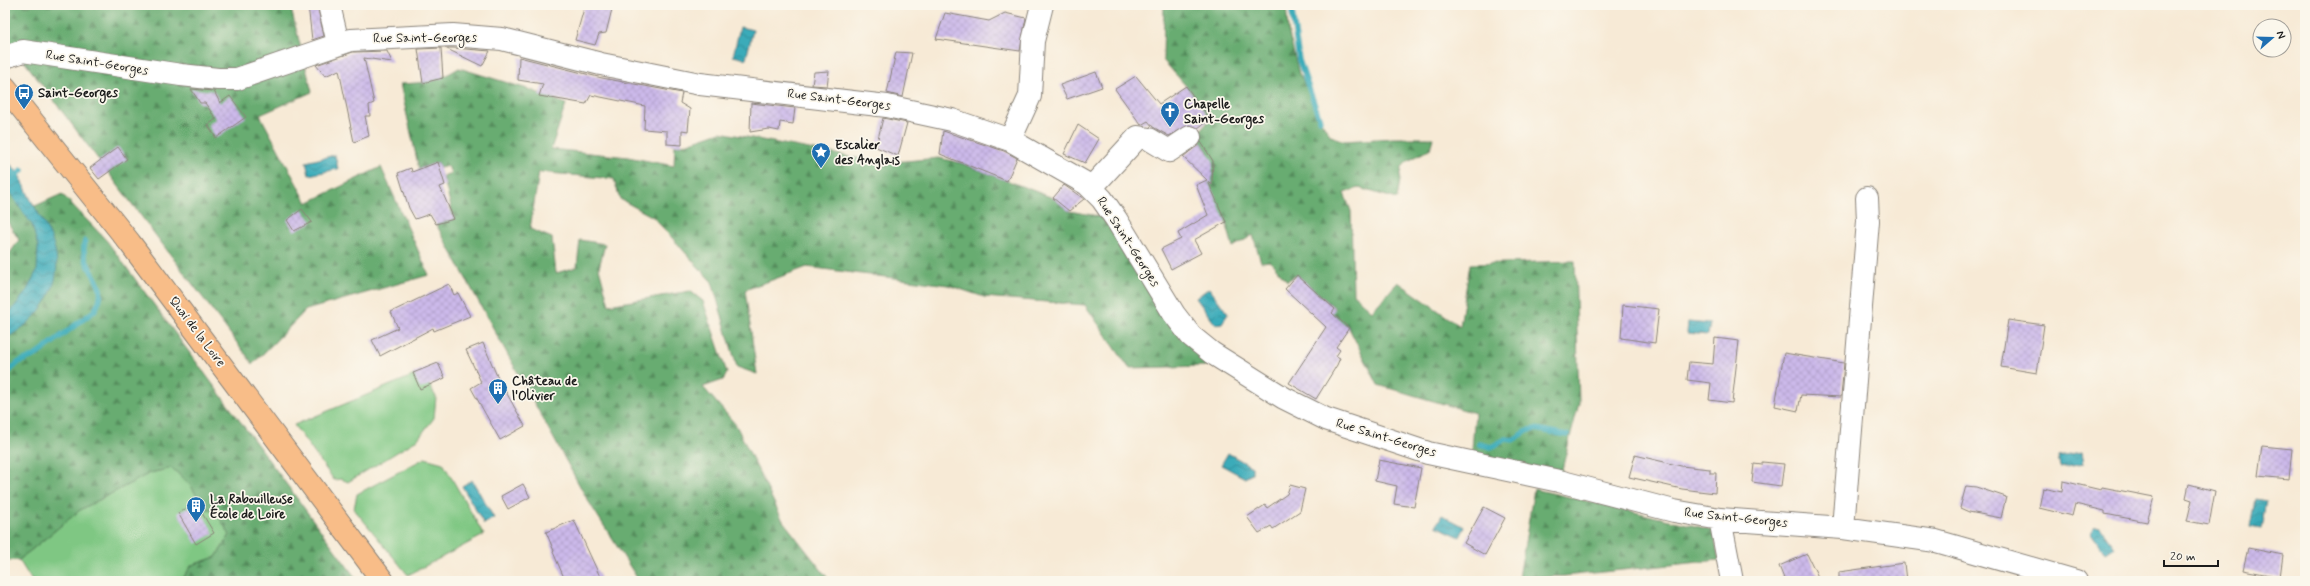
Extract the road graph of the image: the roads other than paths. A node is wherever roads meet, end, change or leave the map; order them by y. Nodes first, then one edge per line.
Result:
1 (329, 5) edge
2 (1042, 5) edge
3 (338, 44) junction
4 (5, 57) edge
5 (5, 87) edge
6 (1190, 137) dead end
7 (1010, 140) junction
8 (1091, 188) junction
9 (1867, 198) dead end
10 (1720, 519) junction
11 (1843, 528) junction
12 (383, 581) edge
13 (1732, 581) edge
14 (2076, 581) edge

1 - 3 street
2 - 7 street
3 - 4 street, Rue Saint-Georges
3 - 7 street, Rue Saint-Georges
5 - 12 main road, Quai de la Loire
6 - 8 street
7 - 8 street, Rue Saint-Georges
8 - 10 street, Rue Saint-Georges
9 - 11 street
10 - 11 street, Rue Saint-Georges
10 - 13 street
11 - 14 street, Rue Saint-Georges

